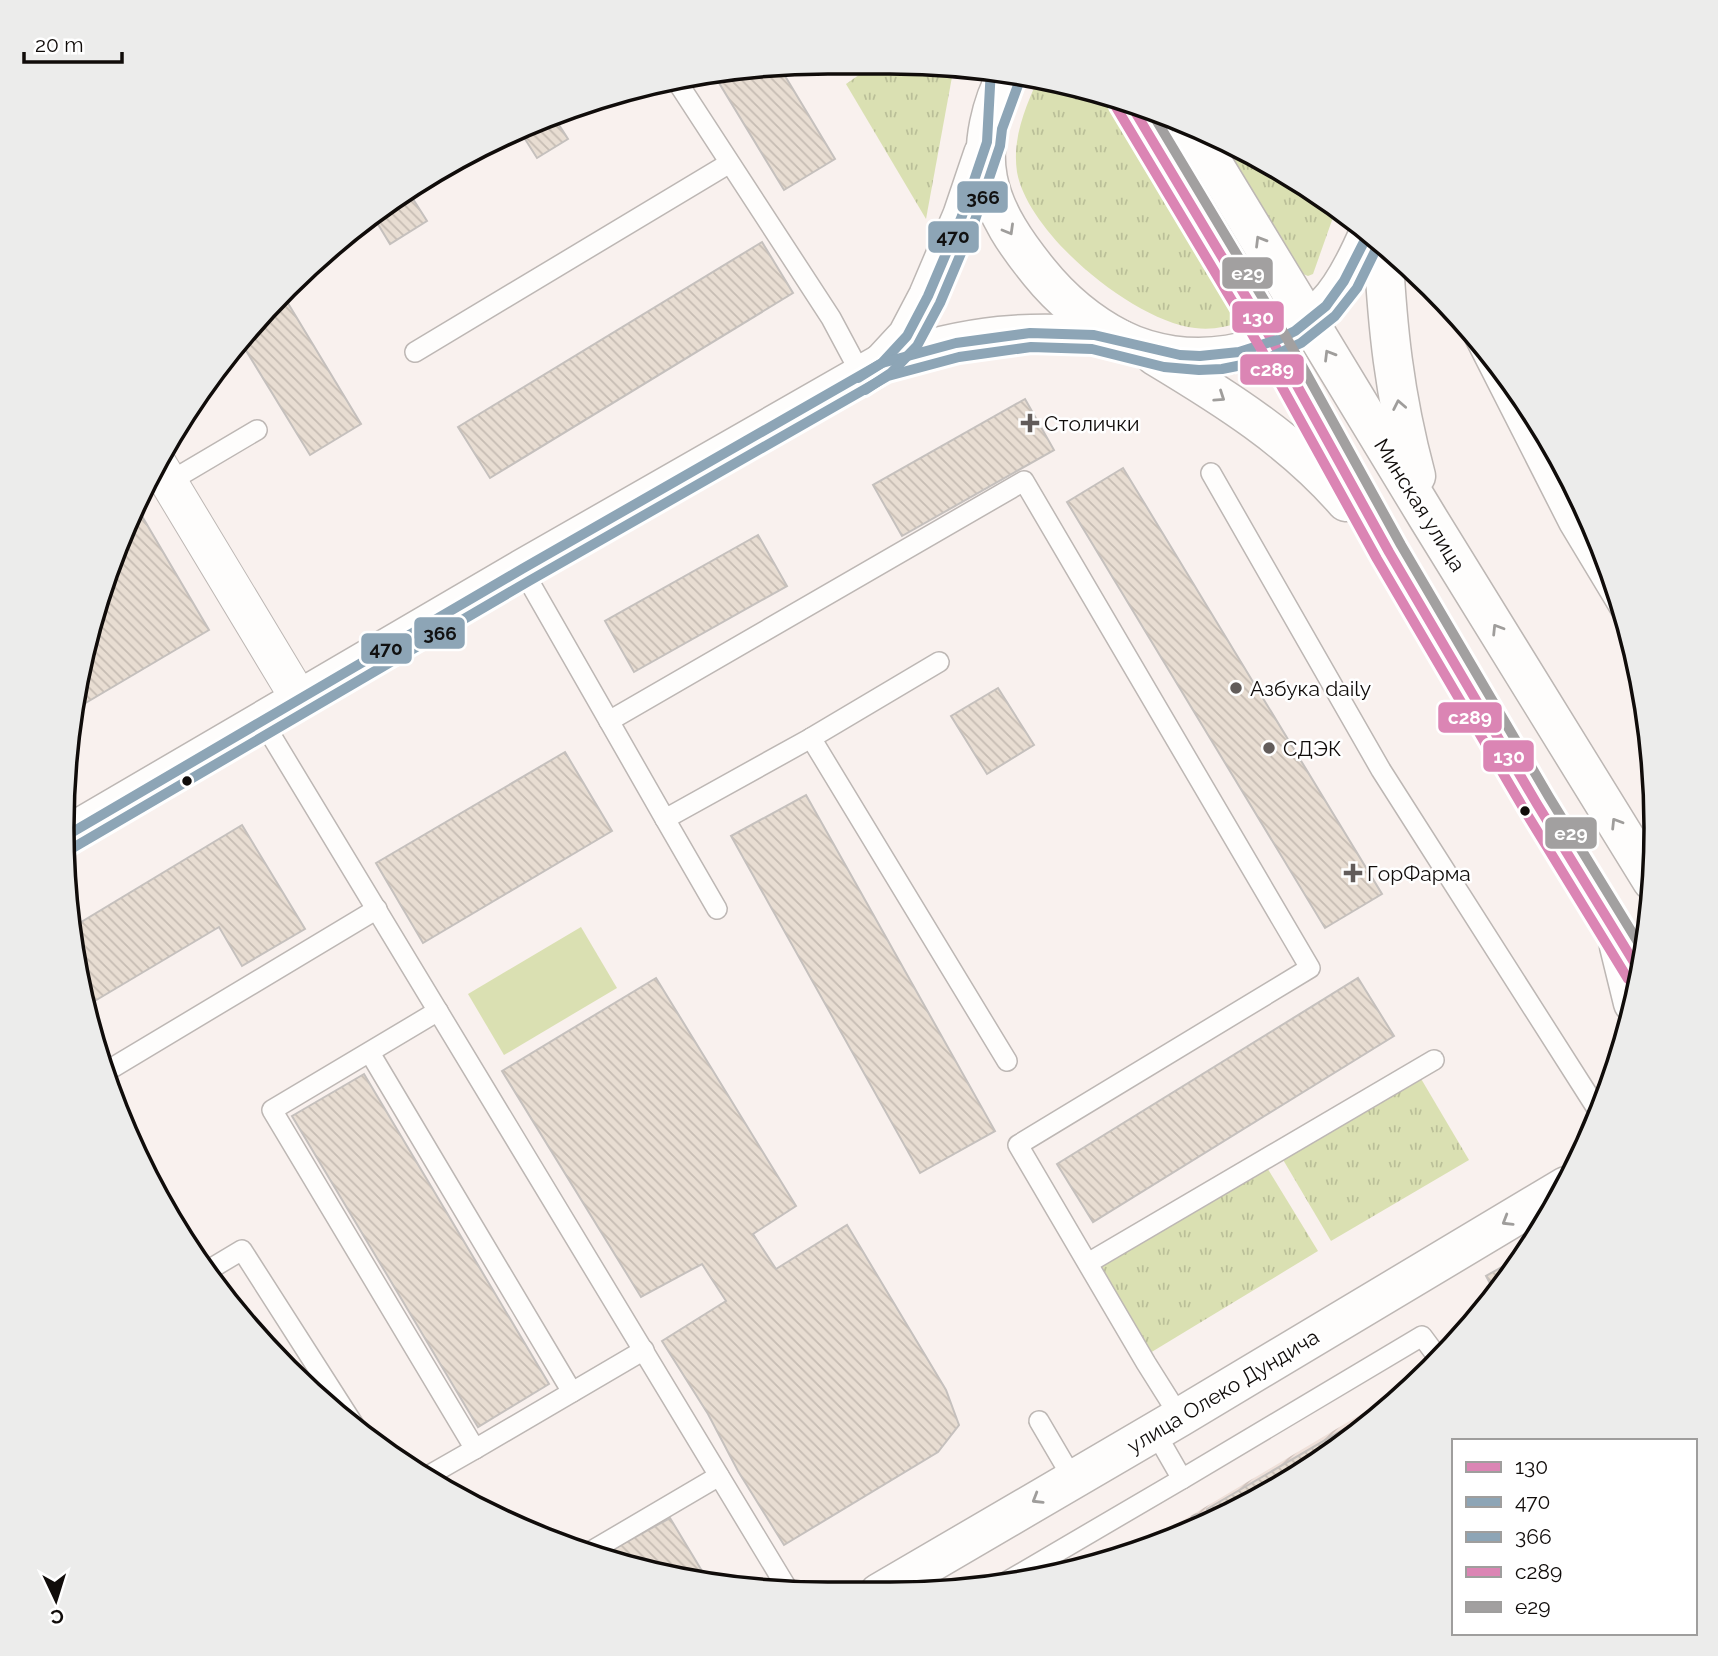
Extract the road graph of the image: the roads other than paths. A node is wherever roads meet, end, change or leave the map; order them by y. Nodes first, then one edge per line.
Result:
1 (990, 80) edge
2 (1004, 83) edge
3 (681, 88) edge
4 (1137, 116) edge
5 (987, 134) junction
6 (1199, 140) edge
7 (728, 164) junction
8 (1365, 242) edge
9 (1384, 258) edge
10 (1308, 321) junction
11 (1273, 342) junction
12 (1131, 343) junction
13 (415, 352) dead end
14 (872, 369) junction
15 (1494, 376) edge
16 (257, 430) dead end
17 (163, 472) edge
18 (1211, 473) dead end
19 (1428, 518) junction
20 (1389, 552) junction
21 (522, 569) junction
22 (1601, 578) edge
23 (939, 662) dead end
24 (300, 700) junction
25 (609, 720) junction
26 (263, 722) junction
27 (811, 738) junction
28 (665, 820) junction
29 (74, 831) edge
30 (1643, 867) edge
31 (377, 909) junction
32 (717, 909) dead end
33 (1615, 930) junction
34 (1633, 959) edge
35 (1628, 983) edge
36 (438, 1011) junction
37 (370, 1053) junction
38 (1434, 1060) dead end
39 (1007, 1061) dead end
40 (113, 1067) edge
41 (1593, 1102) edge
42 (1547, 1197) edge
43 (1087, 1263) junction
44 (215, 1266) edge
45 (644, 1350) junction
46 (1433, 1351) edge
47 (572, 1392) junction
48 (339, 1402) edge
49 (1039, 1422) dead end
50 (1168, 1425) junction
51 (475, 1449) junction
52 (436, 1471) edge
53 (719, 1476) junction
54 (1073, 1479) junction
55 (1182, 1479) junction
56 (599, 1546) edge
57 (1027, 1570) edge
58 (783, 1581) edge
59 (898, 1582) edge

1 - 5 street
2 - 5 street
3 - 7 lane
4 - 11 street
5 -> 12 street
5 - 14 street
10 -> 6 street, Минская улица
7 - 13 lane
7 - 14 lane
8 - 10 street
19 -> 9 street
10 - 11 street
19 -> 10 street, Минская улица
11 - 12 street
11 - 20 street
12 - 14 street
12 -> 20 street
14 - 21 street
15 - 22 lane
16 - 17 lane
17 - 24 street
18 - 41 lane
30 -> 19 street, Минская улица
20 - 33 street
21 - 24 street
21 - 25 lane
23 - 27 lane
24 - 26 street
25 - 28 lane
25 - 43 lane
26 - 29 street
26 - 31 lane
27 - 28 lane
27 - 39 lane
28 - 32 lane
31 - 36 lane
31 - 40 lane
33 - 34 street
33 - 35 street
36 - 37 lane
36 - 45 lane
37 - 47 lane
37 - 51 lane
38 - 43 lane
42 -> 50 street, улица Олеко Дундича
43 - 50 lane
44 - 48 lane
45 - 47 lane
45 - 53 lane
46 - 55 lane
47 - 51 lane
49 - 54 lane
50 - 54 street, улица Олеко Дундича
50 - 55 lane
51 - 52 lane
53 - 56 lane
53 - 58 lane
54 -> 59 street, улица Олеко Дундича
55 - 57 lane

